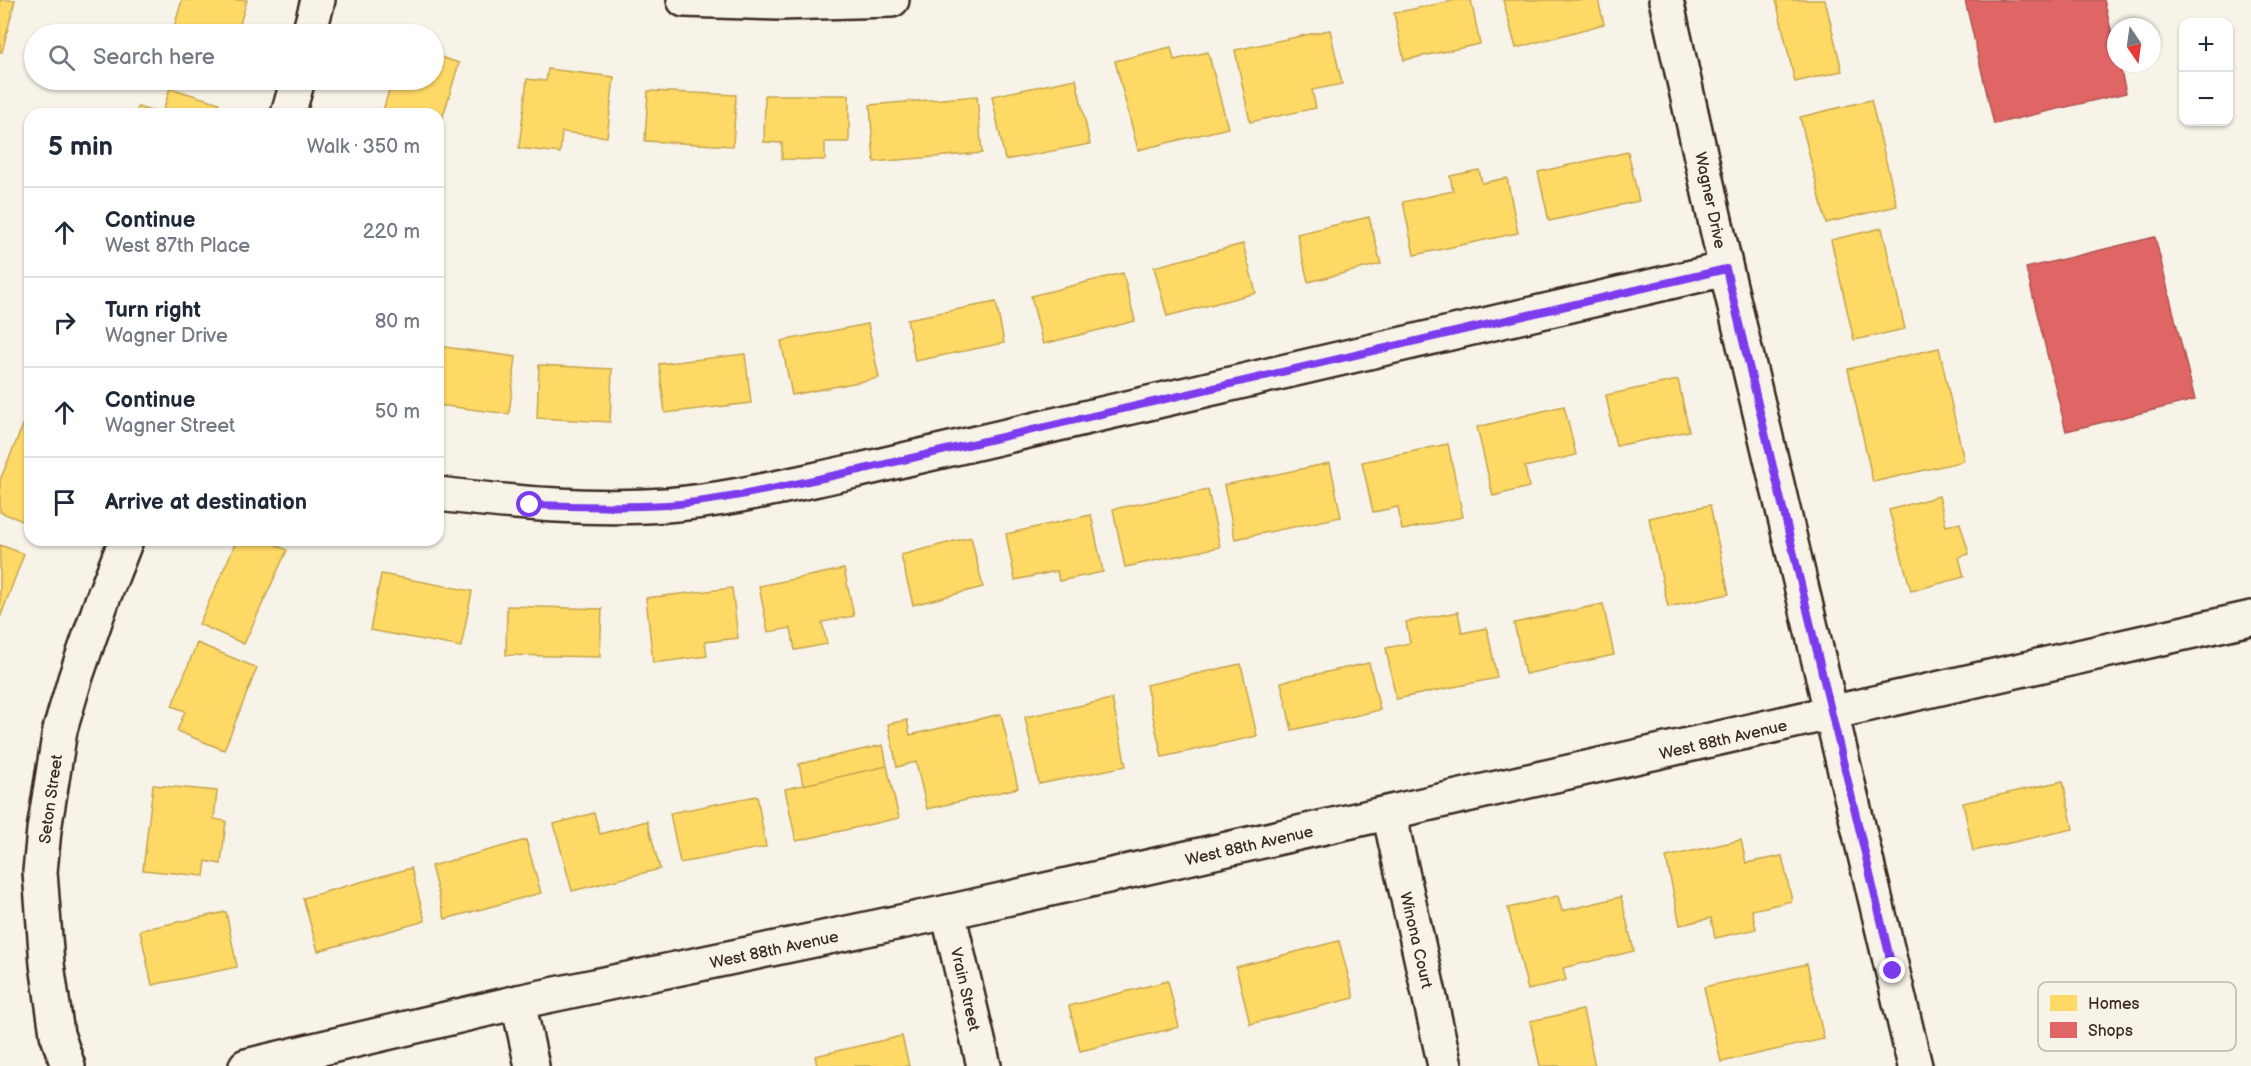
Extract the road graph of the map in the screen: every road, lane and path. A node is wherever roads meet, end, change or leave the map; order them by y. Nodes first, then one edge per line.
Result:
1 (318, 0) edge
2 (684, 0) edge
3 (892, 0) edge
4 (1666, 0) edge
5 (312, 24) edge
6 (295, 90) edge
7 (290, 108) edge
8 (1726, 269) junction
9 (444, 495) edge
10 (124, 546) edge
11 (2251, 618) edge
12 (1833, 714) junction
13 (1389, 813) junction
14 (948, 912) junction
15 (518, 1002) junction
16 (68, 1066) edge
17 (246, 1066) edge
18 (532, 1066) edge
19 (984, 1066) edge
20 (1445, 1066) edge
21 (1915, 1066) edge

1 - 5 street
2 - 3 street
4 - 8 street, Wagner Drive
6 - 7 street
8 - 9 street
8 - 12 street, Wagner Drive
10 - 16 street, Seton Street
11 - 12 street, West 88th Avenue
12 - 13 street, West 88th Avenue
12 - 21 street, Wagner Drive
13 - 14 street, West 88th Avenue
13 - 20 street, Winona Court
14 - 15 street, West 88th Avenue
14 - 19 street, Vrain Street
15 - 17 street, West 88th Avenue
15 - 18 street

